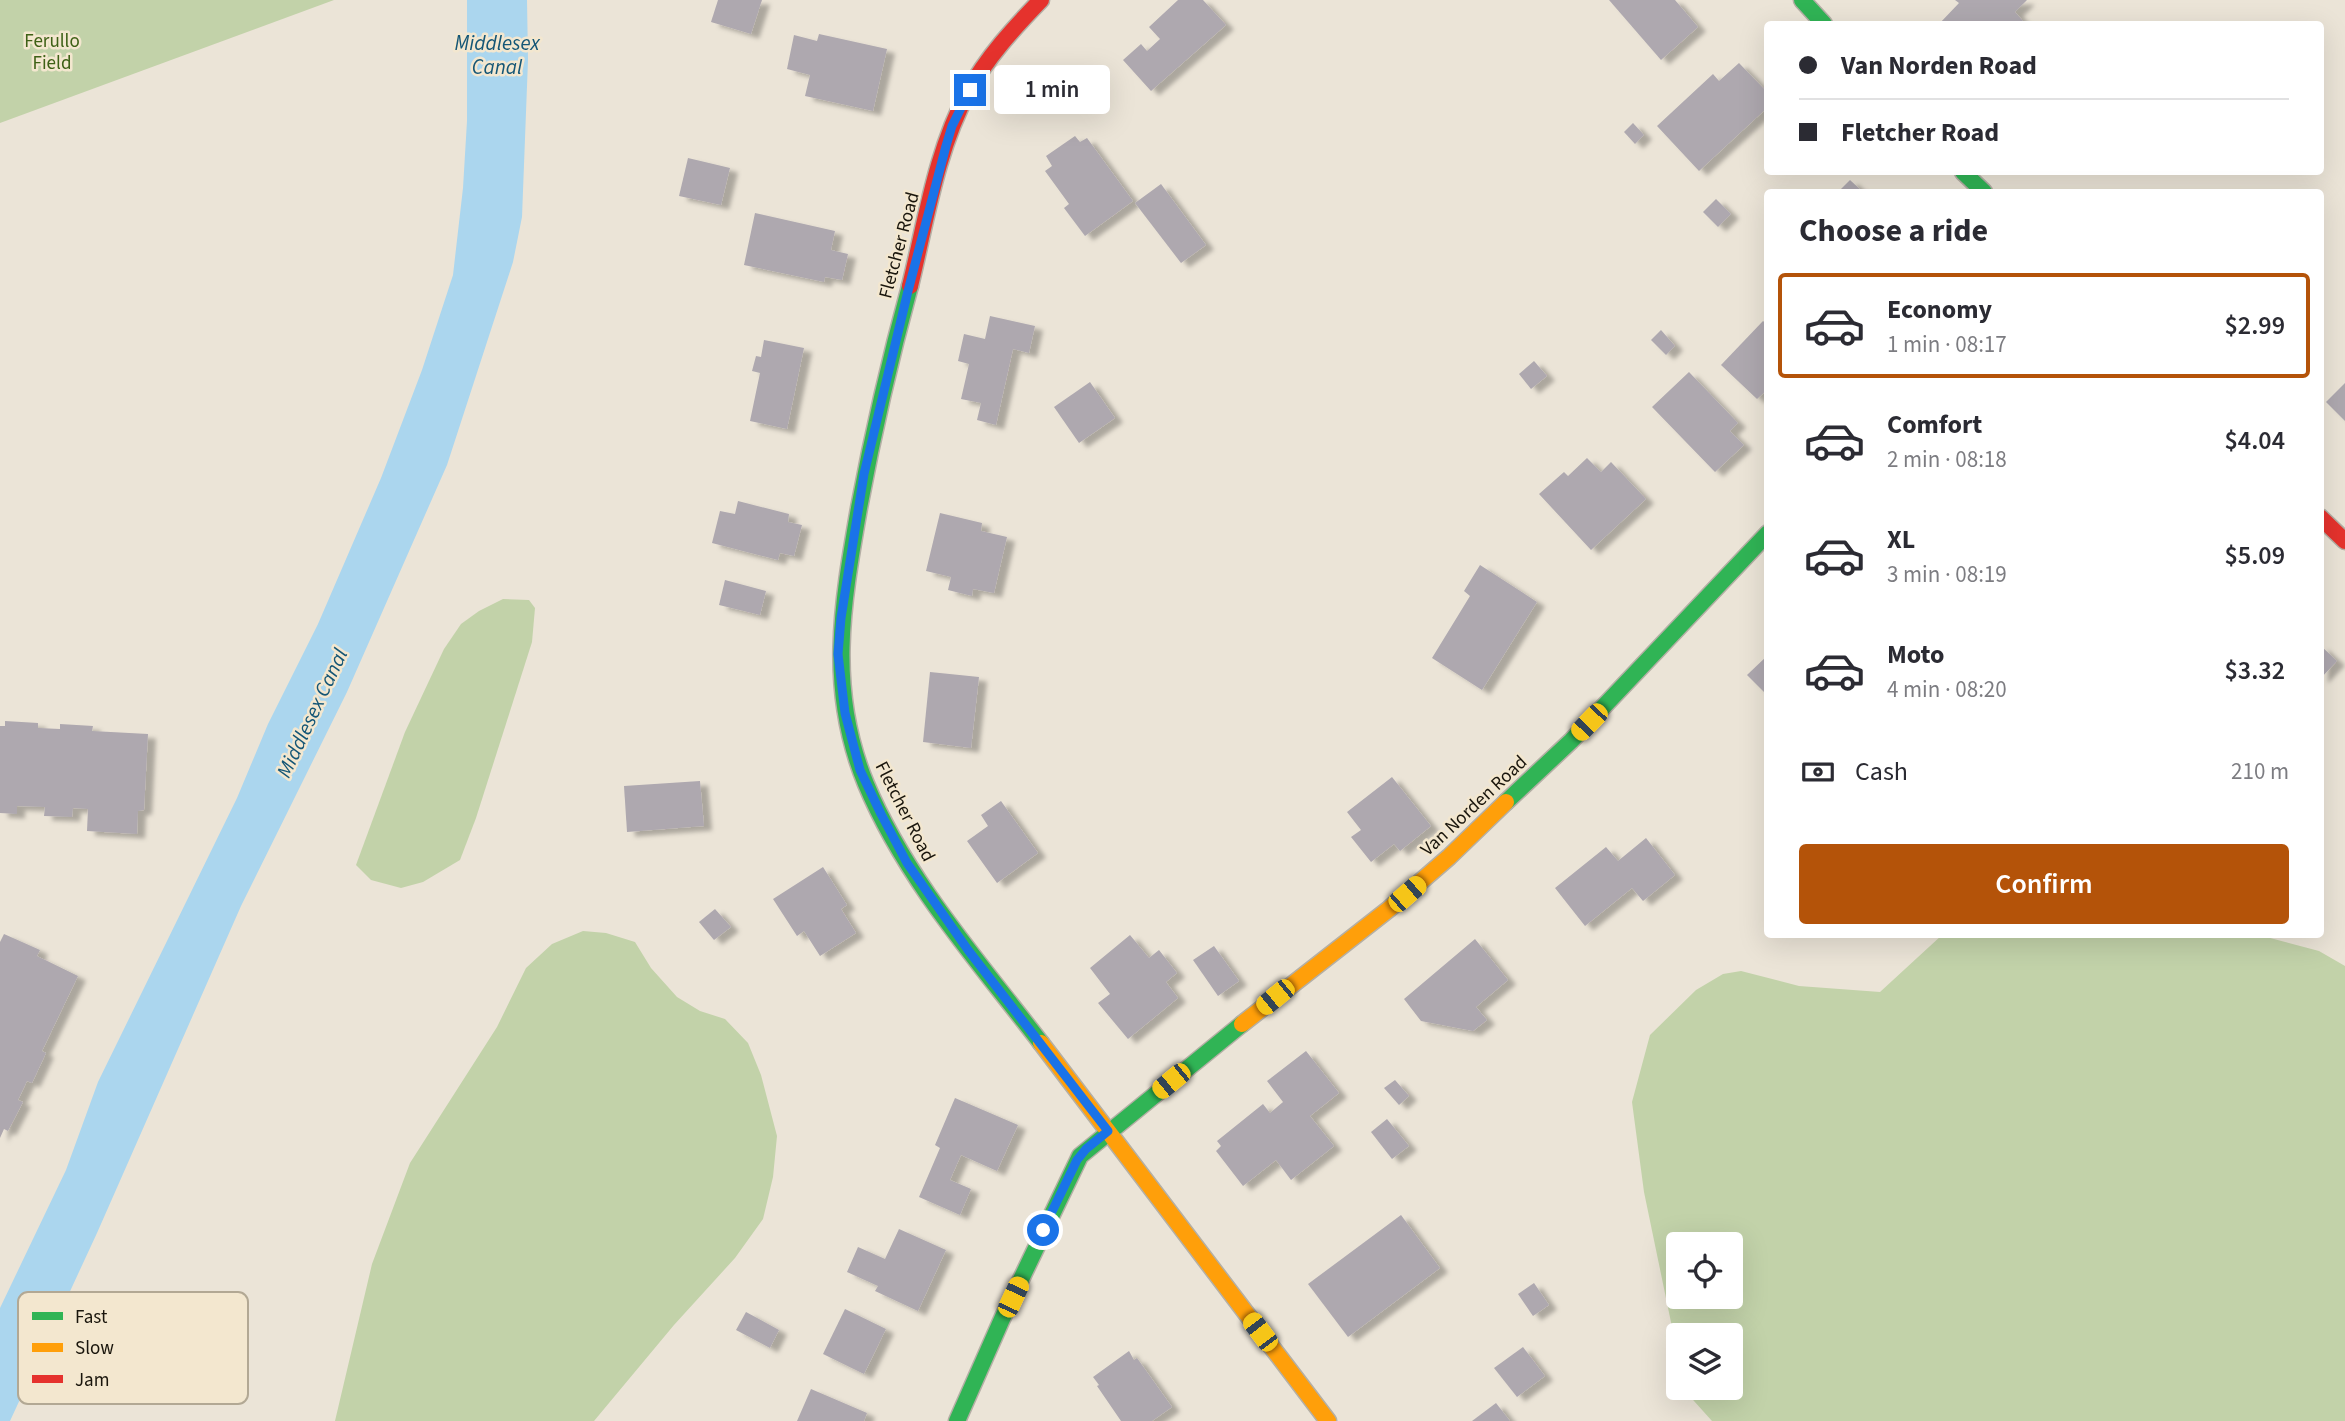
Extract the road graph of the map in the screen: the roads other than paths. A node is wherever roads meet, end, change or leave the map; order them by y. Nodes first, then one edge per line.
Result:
1 (1041, 0) edge
2 (1802, 0) edge
3 (1821, 21) edge
4 (1966, 175) edge
5 (1981, 189) edge
6 (2324, 521) edge
7 (1764, 537) edge
8 (2345, 541) edge
9 (1108, 1131) junction
10 (957, 1421) edge
11 (1328, 1421) edge

1 - 9 street, Fletcher Road
2 - 3 street
4 - 5 street
6 - 8 street
7 - 9 street, Van Norden Road
9 - 10 street, Van Norden Road
9 - 11 street, Fletcher Road

